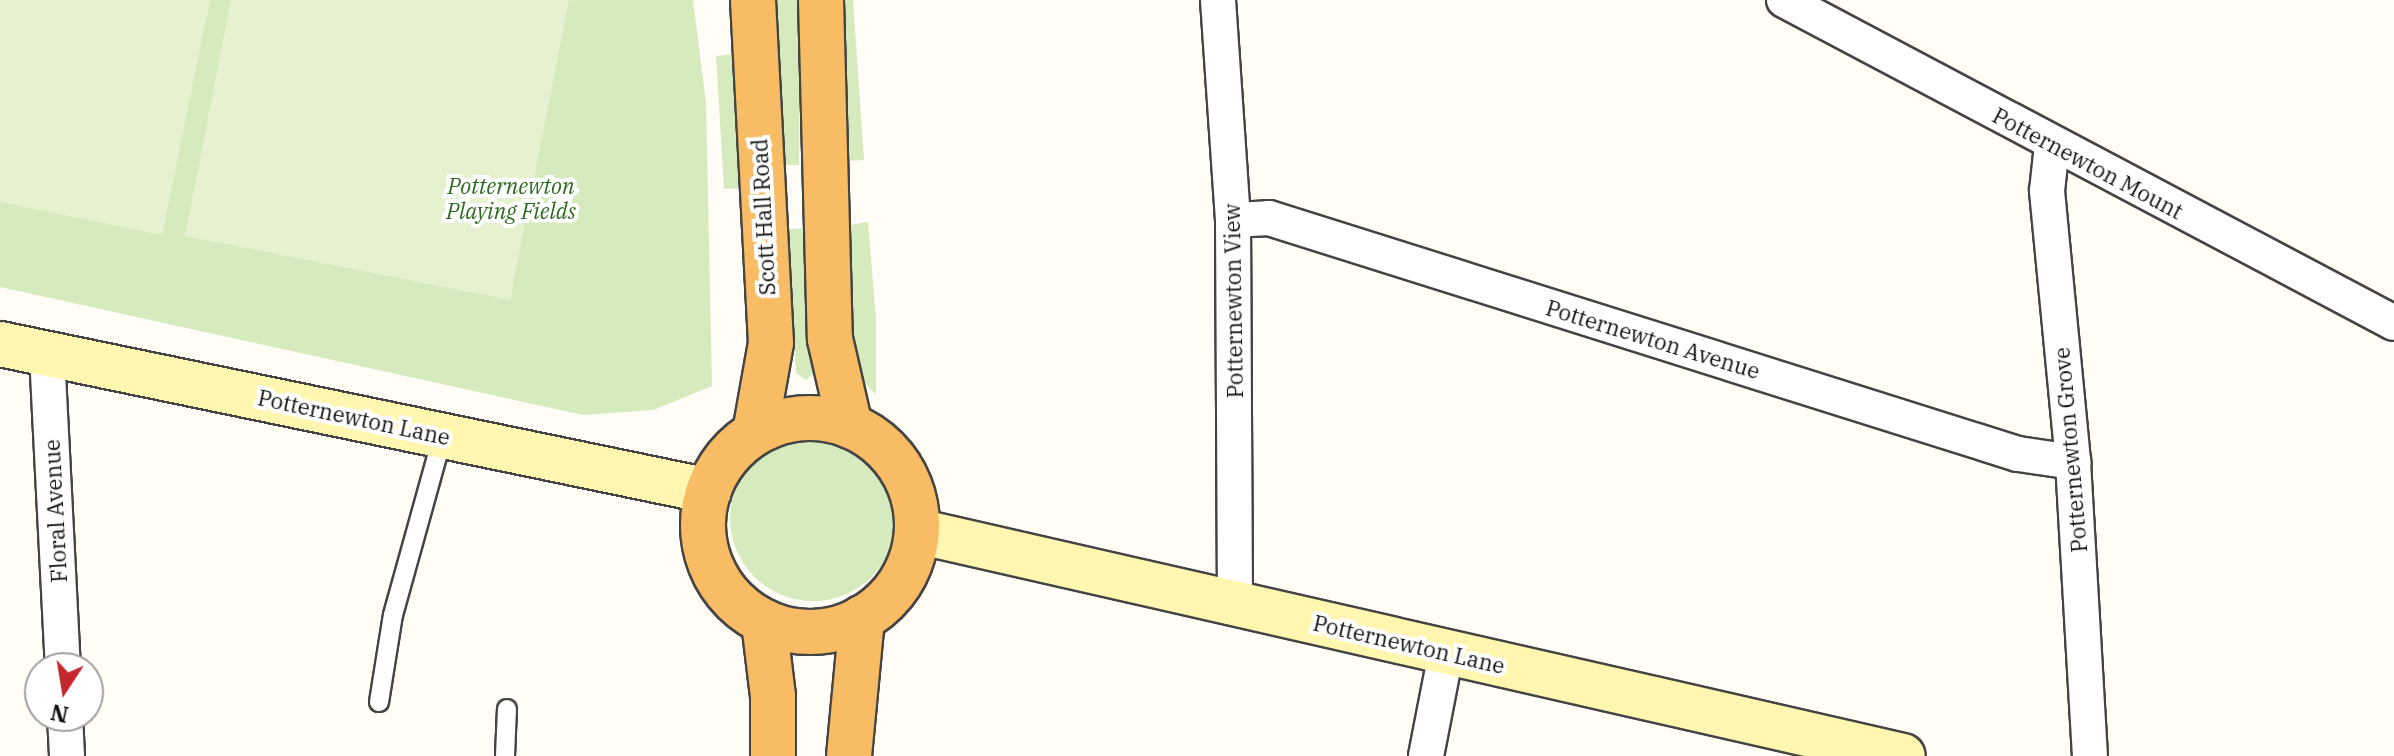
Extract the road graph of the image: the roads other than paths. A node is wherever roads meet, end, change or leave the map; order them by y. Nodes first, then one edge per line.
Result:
1 (753, 0) edge
2 (821, 0) edge
3 (1218, 0) edge
4 (1784, 0) edge
5 (2052, 145) junction
6 (1233, 220) junction
7 (2394, 323) edge
8 (0, 344) edge
9 (47, 354) junction
10 (850, 426) junction
11 (755, 433) junction
12 (443, 435) junction
13 (2073, 462) junction
14 (709, 491) junction
15 (917, 531) junction
16 (1235, 603) junction
17 (862, 618) junction
18 (764, 622) junction
19 (62, 652) edge
20 (1446, 653) junction
21 (379, 702) dead end
22 (507, 709) dead end
23 (66, 732) edge
24 (1778, 744) edge
25 (67, 756) edge
26 (505, 756) edge
27 (773, 756) edge
28 (849, 756) edge
29 (1426, 756) edge
30 (1903, 756) edge
31 (2090, 756) edge

1 - 11 highway, Scott Hall Road
2 - 10 highway
3 - 6 street, Potternewton View
4 - 5 street, Potternewton Mount
5 - 7 street, Potternewton Mount
5 - 13 street, Potternewton Grove
6 - 13 street, Potternewton Avenue
6 - 16 street, Potternewton View
8 - 9 main road, Potternewton Lane
9 - 12 main road, Potternewton Lane
9 - 19 street, Floral Avenue
10 - 11 highway
10 - 15 highway
11 - 14 highway
12 - 14 main road, Potternewton Lane
12 - 21 lane
13 - 31 street, Potternewton Grove
14 - 18 highway
15 - 16 main road, Potternewton Lane
15 - 17 highway
16 - 20 main road, Potternewton Lane
17 - 18 highway
17 - 28 highway
18 - 27 highway
20 - 24 main road, Potternewton Lane
20 - 29 street
22 - 26 lane
23 - 25 street
24 - 30 main road, Potternewton Lane

